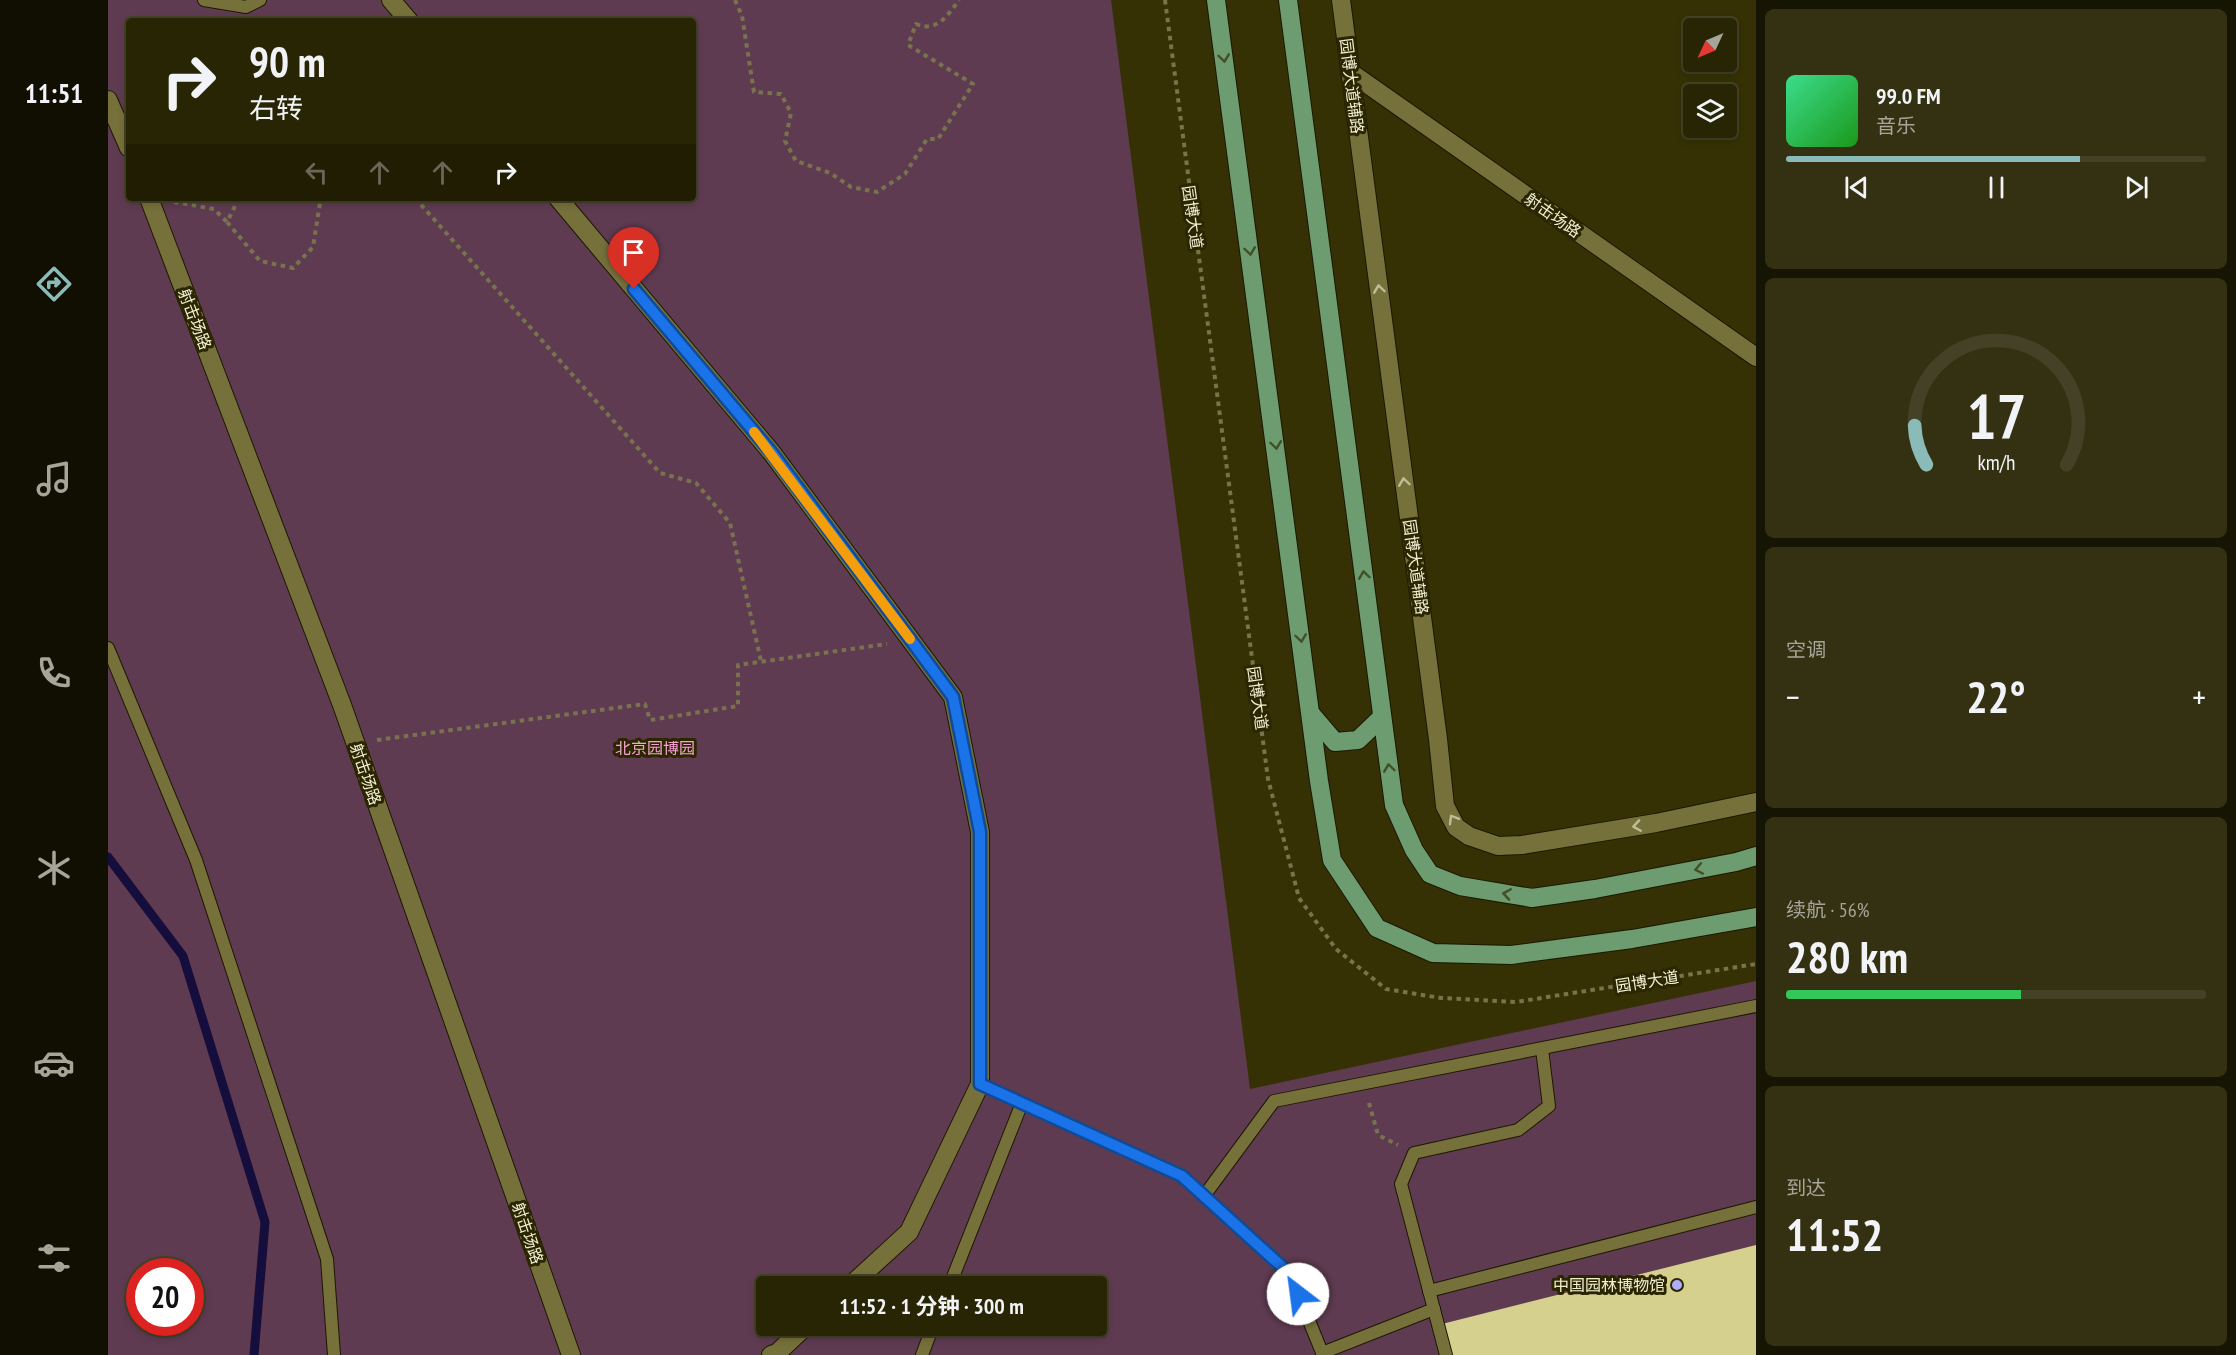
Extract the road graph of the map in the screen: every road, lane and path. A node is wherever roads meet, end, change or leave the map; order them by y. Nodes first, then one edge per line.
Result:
1 (204, 0) edge
2 (260, 0) edge
3 (391, 0) edge
4 (735, 0) edge
5 (959, 0) edge
6 (1165, 0) edge
7 (1216, 0) edge
8 (1288, 0) edge
9 (1341, 0) edge
10 (406, 18) edge
11 (1350, 72) junction
12 (108, 100) edge
13 (112, 120) edge
14 (126, 143) edge
15 (150, 201) edge
16 (167, 201) edge
17 (237, 201) edge
18 (418, 201) edge
19 (561, 201) edge
20 (320, 203) edge
21 (227, 222) junction
22 (1756, 357) edge
23 (911, 641) junction
24 (108, 648) edge
25 (761, 661) junction
26 (1312, 715) junction
27 (1382, 717) junction
28 (355, 742) junction
29 (1756, 802) edge
30 (1756, 856) edge
31 (1756, 917) edge
32 (1756, 964) edge
33 (1756, 1006) edge
34 (1542, 1049) junction
35 (1364, 1083) junction
36 (980, 1084) junction
37 (1022, 1103) junction
38 (1414, 1153) junction
39 (1204, 1196) junction
40 (1756, 1207) edge
41 (861, 1276) edge
42 (953, 1276) edge
43 (1429, 1291) junction
44 (1434, 1308) junction
45 (796, 1336) edge
46 (929, 1336) edge
47 (776, 1354) edge
48 (1323, 1354) edge
49 (334, 1355) edge
50 (571, 1355) edge
51 (922, 1355) edge
52 (1446, 1355) edge

1 - 2 lane
3 - 10 street
4 - 5 path
6 - 32 path, 园博大道
7 -> 26 main road
27 -> 8 main road
9 - 11 street, 园博大道辅路
11 - 22 street, 射击场路
29 -> 11 street, 园博大道辅路
12 - 13 street
13 - 14 street
15 - 28 street, 射击场路
16 - 21 path
17 - 21 path
18 - 25 path
19 - 23 street
20 - 21 path
23 - 25 path
23 - 36 street
24 - 49 lane
25 - 28 path
26 - 27 main road
26 - 31 main road
30 -> 27 main road
28 - 50 street, 射击场路
33 - 34 lane
34 - 35 lane
34 - 38 lane
35 - 38 path
35 - 39 lane
36 - 37 lane
36 - 41 street
37 - 39 lane
37 - 42 lane
38 - 43 lane
39 - 48 lane
40 - 43 lane
43 - 44 lane
44 - 48 lane
44 - 52 lane
45 - 47 street
46 - 51 lane

